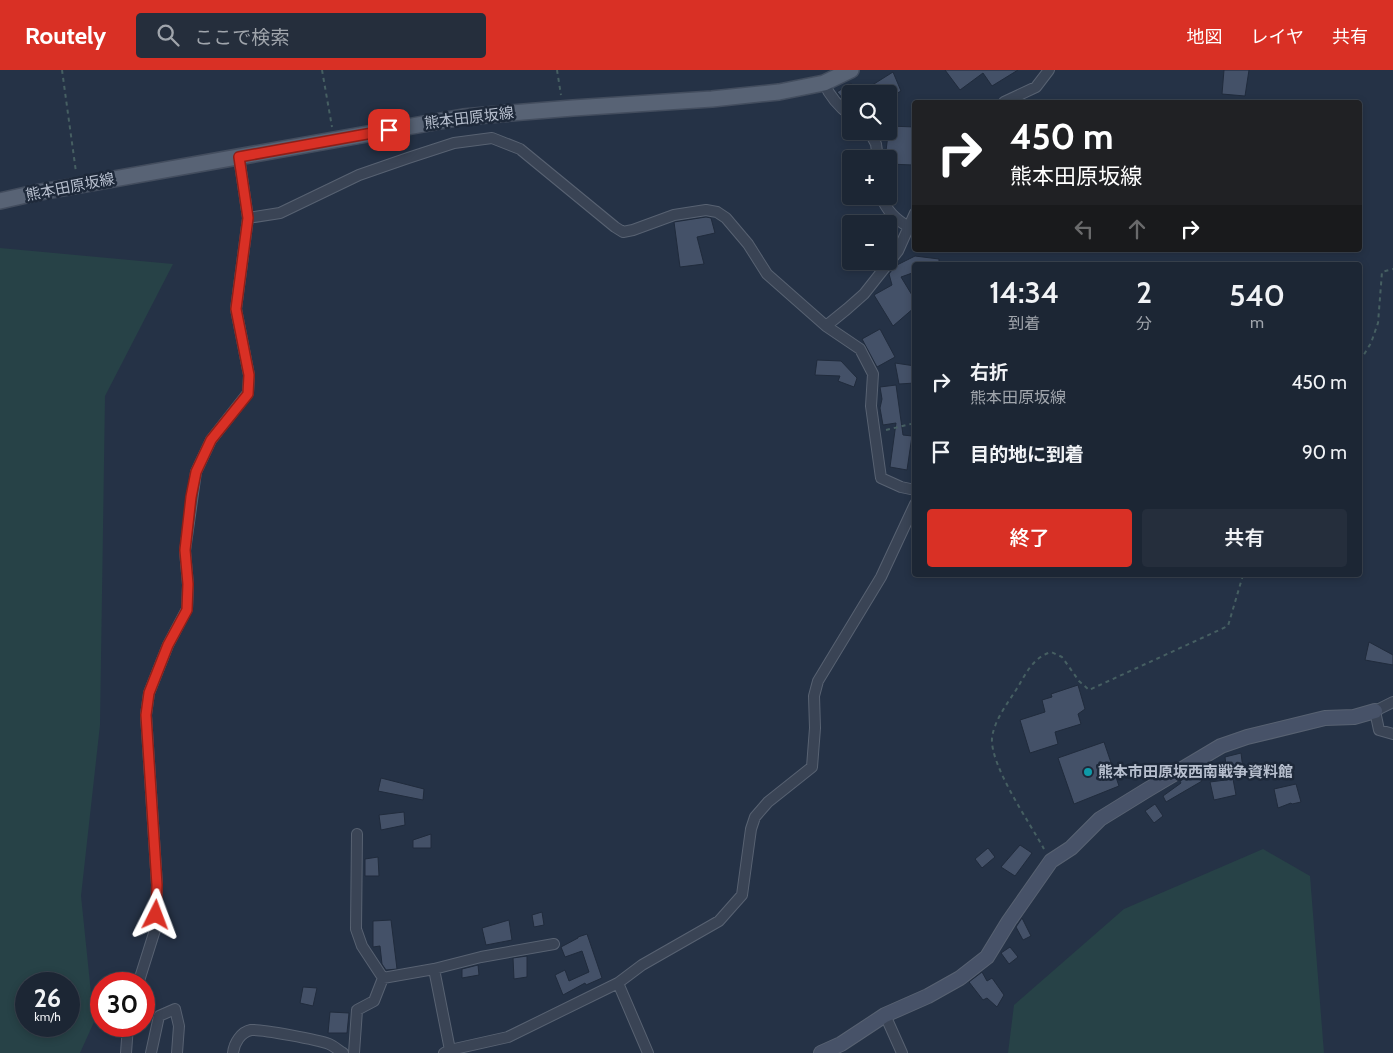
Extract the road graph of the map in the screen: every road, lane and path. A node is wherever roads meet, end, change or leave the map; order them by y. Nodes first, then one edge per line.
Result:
1 (62, 70) edge
2 (322, 70) edge
3 (557, 70) edge
4 (851, 70) edge
5 (1049, 70) edge
6 (824, 83) junction
7 (1008, 100) edge
8 (564, 108) junction
9 (842, 109) edge
10 (334, 139) junction
11 (239, 157) junction
12 (78, 185) junction
13 (0, 201) edge
14 (886, 205) edge
15 (248, 218) junction
16 (912, 220) edge
17 (909, 226) junction
18 (1393, 269) edge
19 (826, 326) junction
20 (1362, 358) edge
21 (912, 424) edge
22 (874, 432) junction
23 (912, 489) edge
24 (912, 511) edge
25 (1242, 577) edge
26 (1393, 702) edge
27 (1375, 711) junction
28 (1393, 734) edge
29 (357, 834) dead end
30 (1052, 861) junction
31 (554, 944) dead end
32 (434, 969) junction
33 (142, 972) edge
34 (383, 978) junction
35 (618, 983) junction
36 (885, 1015) junction
37 (127, 1037) edge
38 (447, 1051) edge
39 (126, 1053) edge
40 (151, 1053) edge
41 (177, 1053) edge
42 (233, 1053) edge
43 (343, 1053) edge
44 (354, 1053) edge
45 (648, 1053) edge
46 (821, 1053) edge
47 (902, 1053) edge

1 - 12 path
2 - 10 path
3 - 8 path
4 - 6 main road, 熊本田原坂線
5 - 7 street
6 - 8 main road, 熊本田原坂線
6 - 9 street
8 - 10 main road, 熊本田原坂線
10 - 11 main road, 熊本田原坂線
11 - 12 main road, 熊本田原坂線
11 - 15 street
12 - 13 main road, 熊本田原坂線
14 - 17 street
15 - 19 street
15 - 33 street
16 - 17 street
17 - 19 street
18 - 20 path
19 - 22 street
21 - 22 path
22 - 23 street
24 - 35 street
25 - 30 path
26 - 27 street
27 - 28 street
27 - 30 street
29 - 34 street
30 - 36 street
31 - 32 street
32 - 34 street
32 - 38 street
34 - 44 street
35 - 38 street
35 - 45 street
36 - 46 street
36 - 47 street
37 - 39 street
40 - 41 street
42 - 43 street

